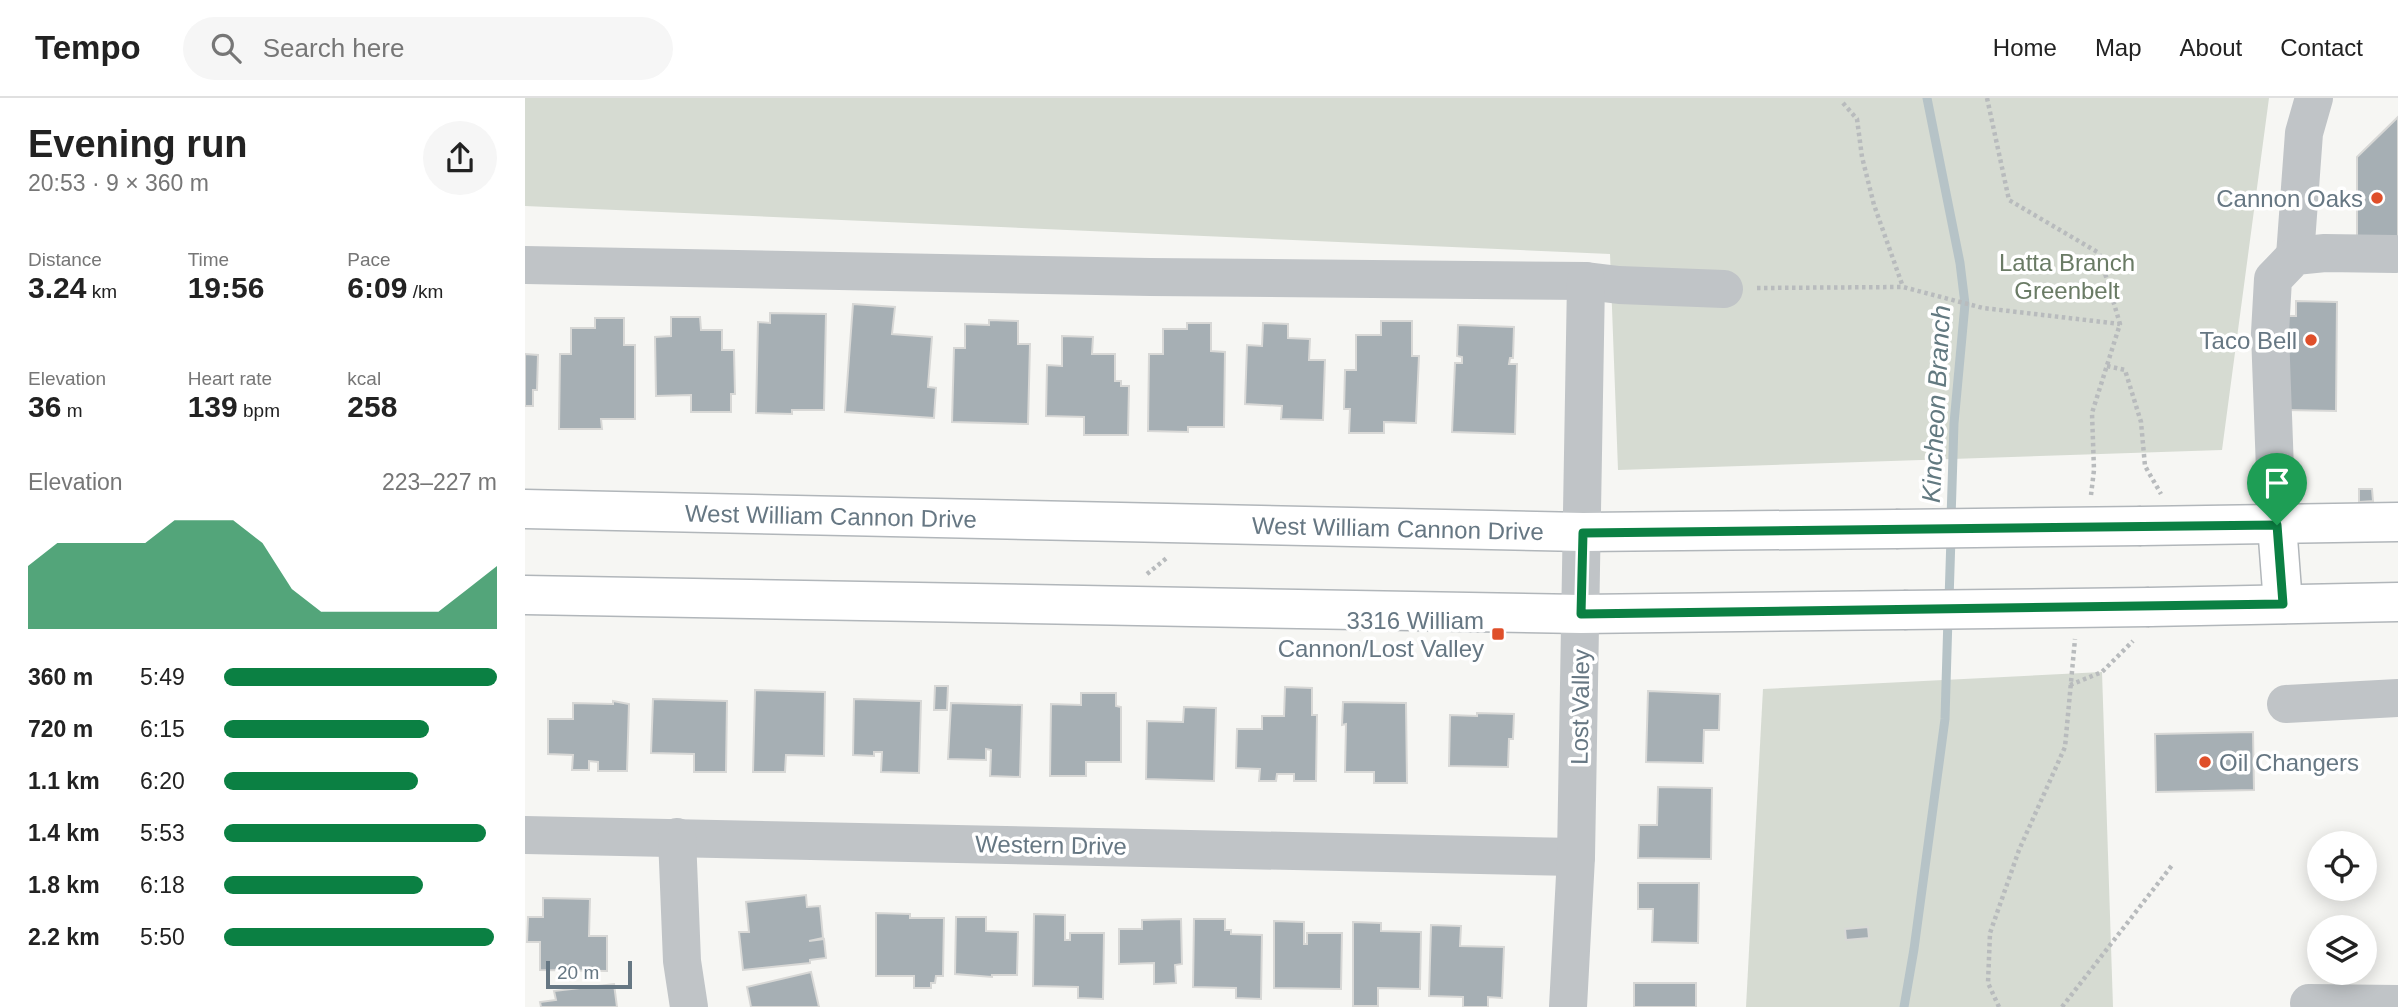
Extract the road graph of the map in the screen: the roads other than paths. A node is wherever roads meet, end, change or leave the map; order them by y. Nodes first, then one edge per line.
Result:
1 (2314, 98) edge
2 (2395, 254) dead end
3 (2294, 256) junction
4 (525, 265) edge
5 (1586, 281) junction
6 (1724, 289) road end
7 (525, 509) edge
8 (2398, 523) edge
9 (2277, 525) junction
10 (1583, 533) junction
11 (525, 595) edge
12 (2398, 602) edge
13 (2283, 604) junction
14 (1581, 614) junction
15 (2398, 698) edge
16 (2285, 704) dead end
17 (525, 835) edge
18 (677, 837) junction
19 (1576, 857) junction
20 (2309, 1003) dead end
21 (2398, 1004) edge
22 (689, 1007) edge
23 (1568, 1007) edge

1 - 3 street
2 - 3 street
3 - 9 street
4 - 5 street
5 - 6 street
5 - 10 street, Lost Valley
7 - 10 main road, West William Cannon Drive
8 - 9 main road, West William Cannon Drive
9 - 10 main road, West William Cannon Drive, bridge
9 - 13 main road
10 - 14 street, Lost Valley
11 - 14 main road
12 - 13 main road
13 - 14 main road, bridge
14 - 19 street, Lost Valley
15 - 16 street
17 - 18 street, Western Drive
18 - 19 street, Western Drive
18 - 22 street
19 - 23 street, Lost Valley
20 - 21 street

